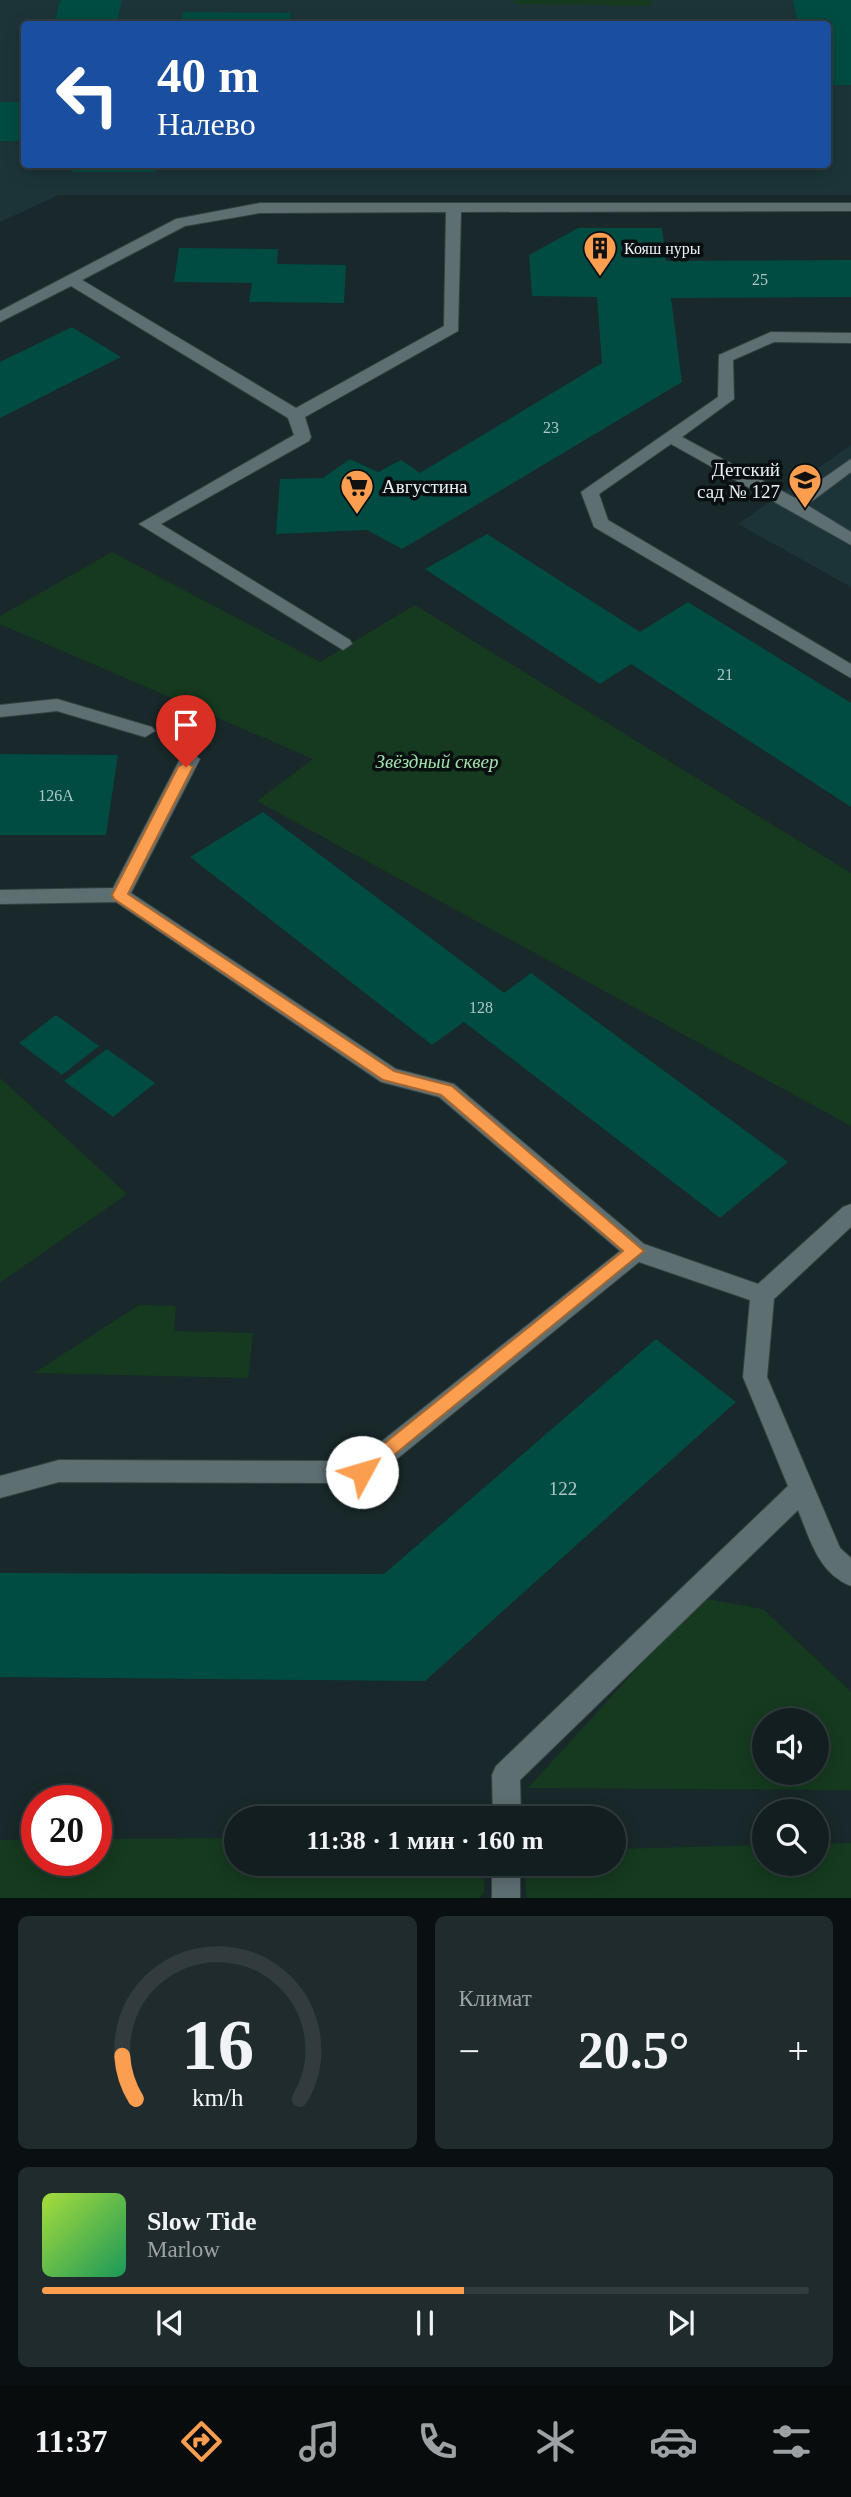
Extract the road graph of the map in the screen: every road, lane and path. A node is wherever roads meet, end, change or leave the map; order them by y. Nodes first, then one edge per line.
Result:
1 (851, 207) edge
2 (454, 208) junction
3 (73, 281) junction
4 (0, 317) edge
5 (851, 338) edge
6 (296, 415) junction
7 (670, 437) junction
8 (851, 464) edge
9 (795, 506) junction
10 (851, 540) edge
11 (343, 644) dead end
12 (851, 672) edge
13 (0, 710) edge
14 (145, 731) dead end
15 (190, 759) dead end
16 (120, 895) junction
17 (0, 897) edge
18 (851, 1213) edge
19 (636, 1251) junction
20 (762, 1295) junction
21 (0, 1488) edge
22 (802, 1489) junction
23 (851, 1574) edge
24 (506, 1806) edge
25 (506, 1876) edge
26 (506, 1898) edge

1 - 2 lane
2 - 3 lane
2 - 6 lane
3 - 4 lane
3 - 6 lane
5 - 7 lane
6 - 11 lane
7 - 9 lane
7 - 12 lane
8 - 9 lane
9 - 10 lane
13 - 14 lane
15 - 16 lane
16 - 17 lane
16 - 19 lane
18 - 20 lane
19 - 20 lane
19 - 21 lane
20 - 22 lane
22 - 23 lane
22 - 24 lane
25 - 26 lane

